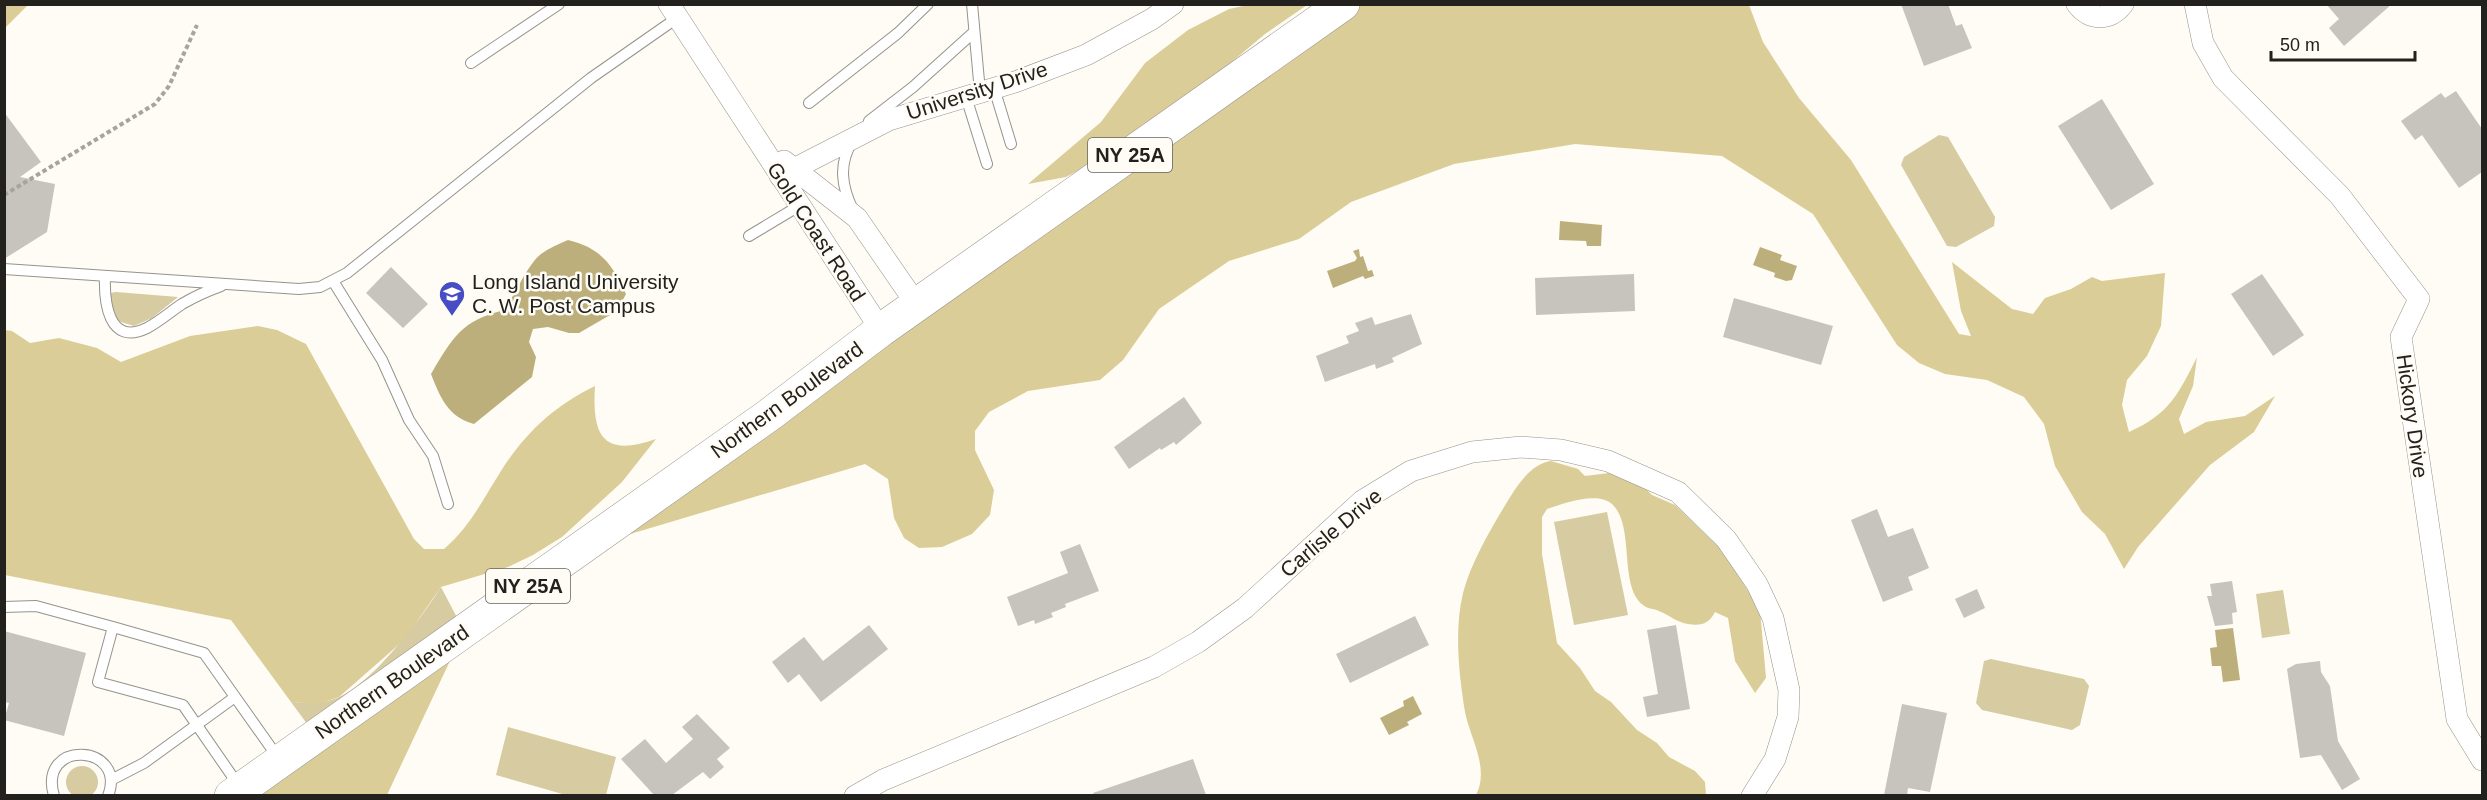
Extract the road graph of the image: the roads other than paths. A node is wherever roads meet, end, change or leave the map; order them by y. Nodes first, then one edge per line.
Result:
1 (559, 4) edge
2 (928, 4) edge
3 (972, 4) edge
4 (1173, 4) edge
5 (1343, 4) edge
6 (2077, 4) edge
7 (2123, 4) edge
8 (2195, 4) edge
9 (673, 11) edge
10 (974, 32) junction
11 (471, 63) dead end
12 (980, 92) junction
13 (809, 103) dead end
14 (848, 139) junction
15 (1011, 144) dead end
16 (987, 164) dead end
17 (787, 172) junction
18 (799, 206) junction
19 (857, 218) junction
20 (749, 236) dead end
21 (4, 269) edge
22 (105, 276) junction
23 (333, 281) junction
24 (226, 284) junction
25 (917, 305) junction
26 (881, 330) junction
27 (448, 504) dead end
28 (4, 607) edge
29 (113, 627) junction
30 (235, 697) junction
31 (198, 724) junction
32 (2482, 760) edge
33 (280, 761) junction
34 (111, 780) junction
35 (236, 792) edge
36 (54, 795) edge
37 (108, 795) edge
38 (855, 795) edge
39 (1752, 795) edge

1 - 11 lane
2 - 13 lane
3 - 10 lane
4 - 12 street, University Drive
5 - 25 main road, Northern Boulevard / NY 25A
6 - 7 street
8 - 32 street, Hickory Drive
9 - 17 street, Gold Coast Road
9 - 23 lane
10 - 12 lane
10 - 14 lane
12 - 14 street, University Drive
12 - 15 lane
12 - 16 lane
14 - 17 street, University Drive
14 - 19 lane
17 - 18 street, Gold Coast Road
17 - 19 street, Gold Coast Road
18 - 20 lane
18 - 26 street, Gold Coast Road
19 - 25 street, Gold Coast Road
21 - 22 lane
22 - 24 lane
22 - 24 lane
23 - 24 lane
23 - 27 lane
25 - 26 main road, Northern Boulevard / NY 25A
26 - 33 main road, Northern Boulevard / NY 25A
28 - 29 lane
29 - 30 lane
29 - 31 lane
30 - 31 lane
30 - 33 lane
31 - 34 lane
31 - 35 lane
33 - 35 main road, Northern Boulevard / NY 25A
34 - 36 lane
34 - 37 lane
38 - 39 street, Carlisle Drive

